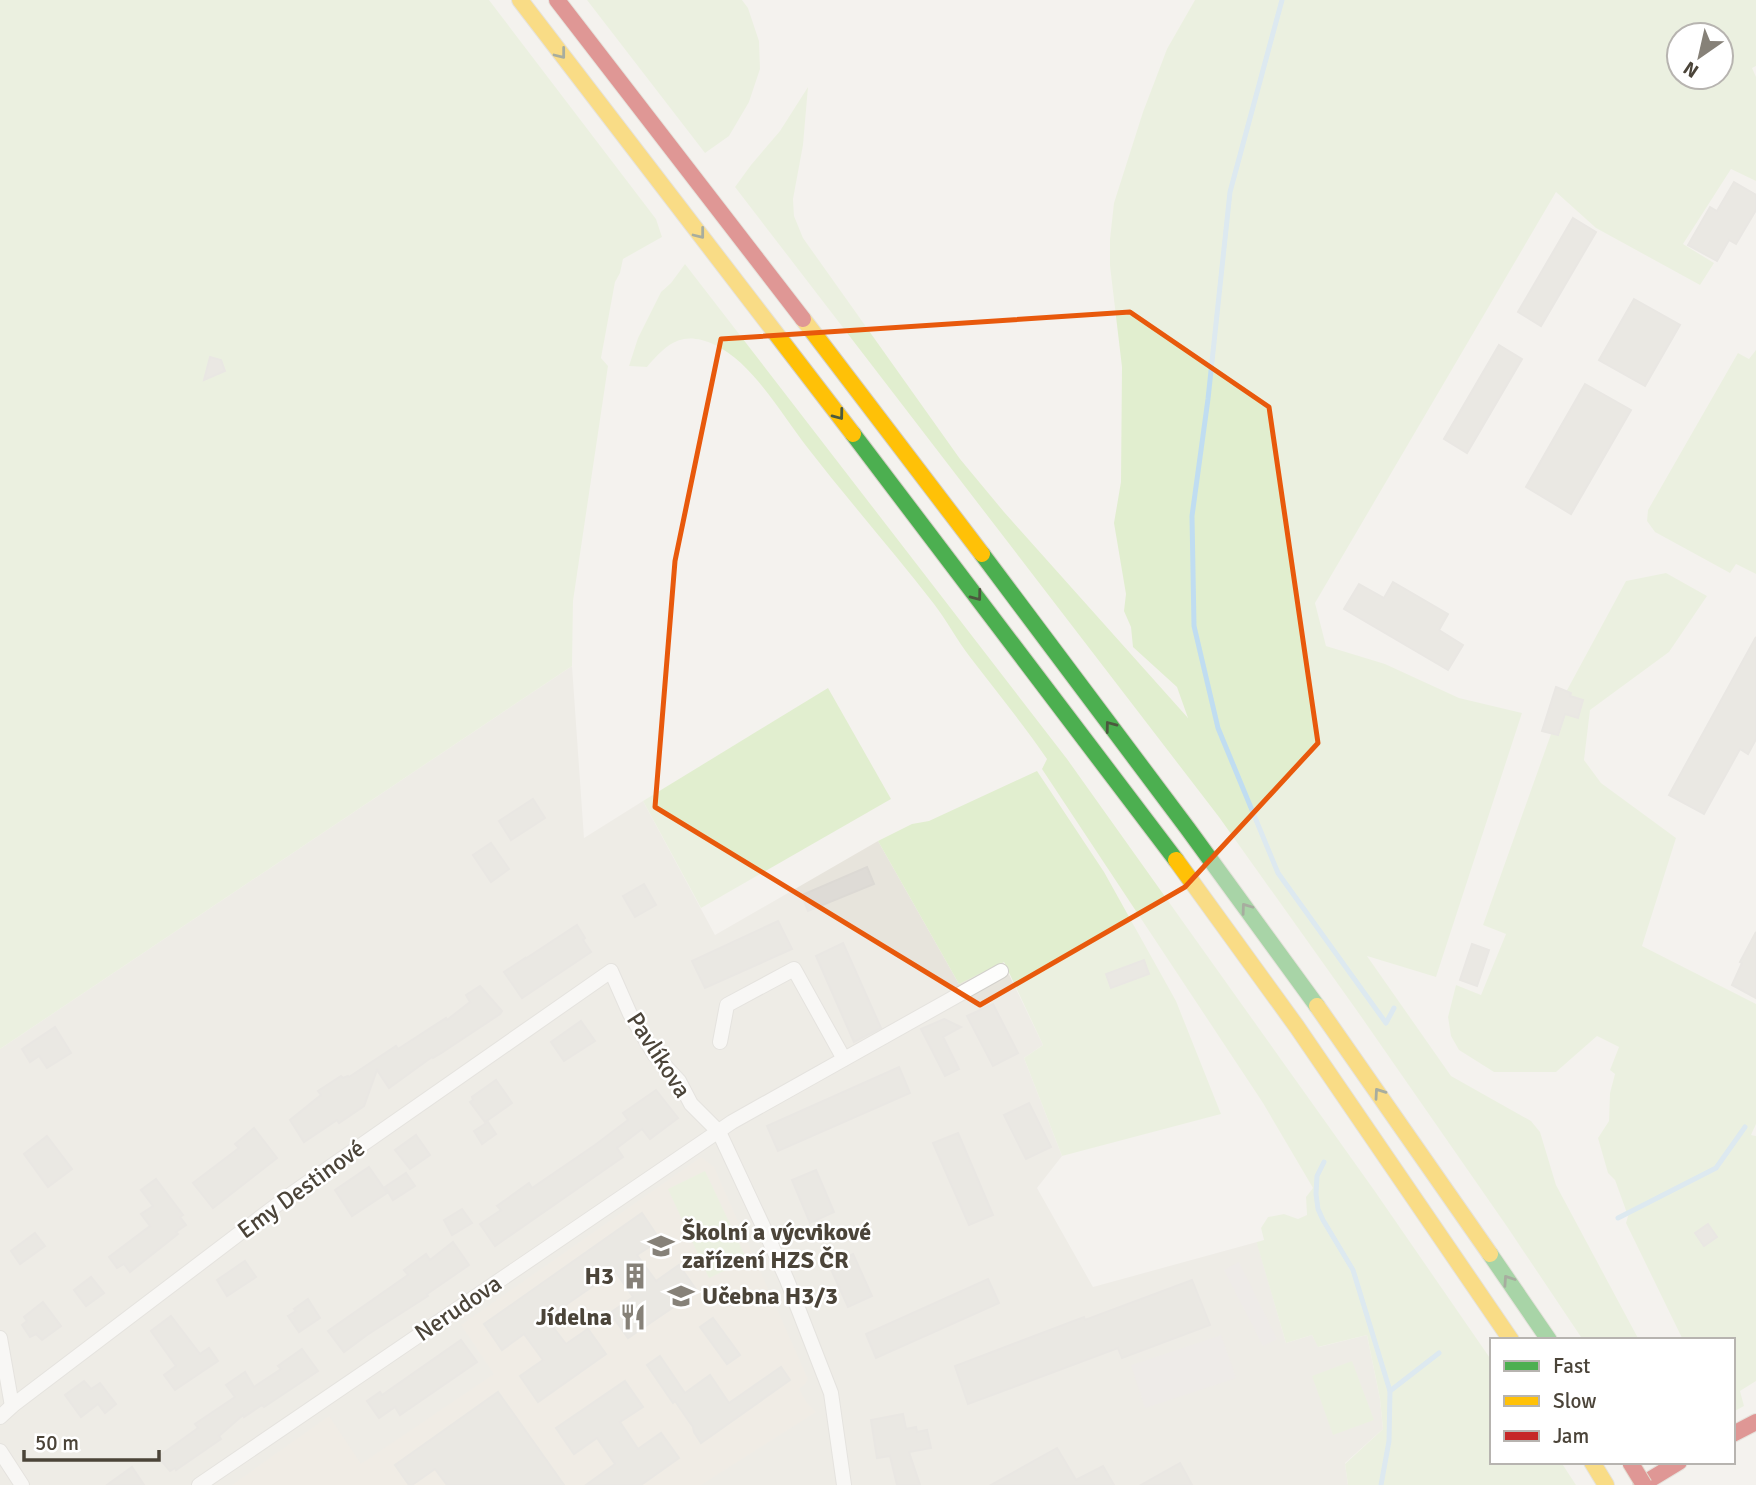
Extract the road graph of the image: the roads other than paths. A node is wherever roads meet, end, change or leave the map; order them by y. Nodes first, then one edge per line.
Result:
1 (520, 0) edge
2 (557, 0) edge
3 (611, 971) joint
4 (1001, 971) dead end
5 (720, 1042) dead end
6 (844, 1059) junction
7 (719, 1132) junction
8 (0, 1338) edge
9 (1510, 1338) edge
10 (1548, 1338) edge
11 (12, 1406) junction
12 (0, 1417) edge
13 (1756, 1422) edge
14 (1735, 1433) edge
15 (0, 1451) edge
16 (1593, 1464) edge
17 (1631, 1464) edge
18 (1676, 1464) edge
19 (22, 1485) edge
20 (198, 1485) edge
21 (844, 1485) edge
22 (1606, 1485) edge
23 (1643, 1485) edge

1 -> 9 main road
10 -> 2 main road
3 - 7 street, Pavlíkova
3 - 11 street, Emy Destinové
4 - 6 street
5 - 6 street
6 - 7 street
7 - 20 street, Nerudova
7 - 21 street, Pavlíkova
8 - 11 street
11 - 12 street, Emy Destinové
13 - 14 main road
15 - 19 street
16 - 22 main road
17 - 23 main road, bridge
18 - 23 main road

